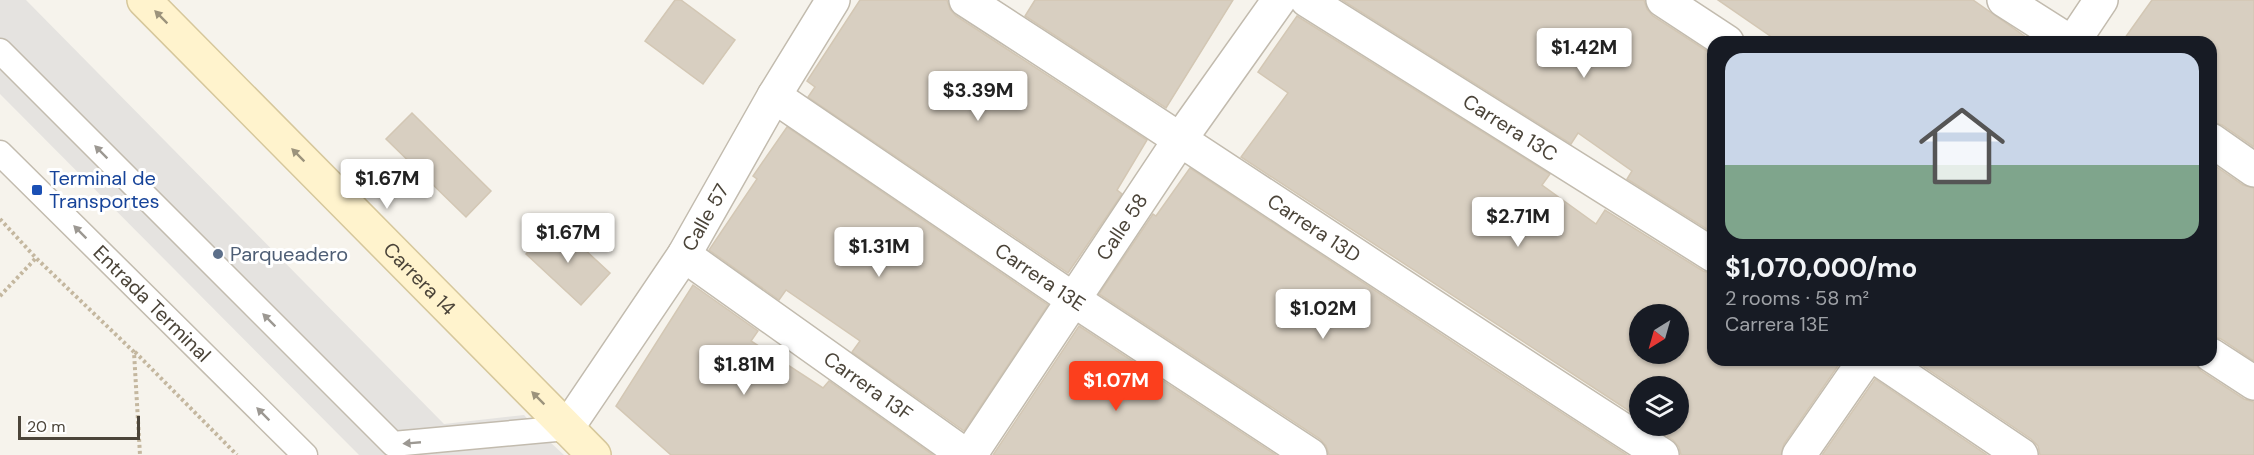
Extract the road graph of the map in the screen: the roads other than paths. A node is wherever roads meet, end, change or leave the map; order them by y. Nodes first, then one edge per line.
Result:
1 (144, 0) edge
2 (833, 0) edge
3 (966, 0) edge
4 (1279, 0) edge
5 (1307, 0) edge
6 (1663, 0) edge
7 (2004, 0) edge
8 (2101, 0) edge
9 (1718, 36) edge
10 (2061, 36) edge
11 (2075, 36) edge
12 (0, 51) edge
13 (774, 96) junction
14 (1181, 138) junction
15 (2217, 144) edge
16 (0, 153) edge
17 (2254, 170) edge
18 (1707, 251) edge
19 (684, 255) junction
20 (1074, 300) junction
21 (2217, 359) edge
22 (1860, 366) edge
23 (1889, 366) edge
24 (2254, 383) edge
25 (567, 428) junction
26 (305, 455) edge
27 (594, 455) edge
28 (965, 455) edge
29 (970, 455) edge
30 (1310, 455) edge
31 (1662, 455) edge
32 (1799, 455) edge
33 (2021, 455) edge

25 -> 1 main road, Carrera 14
2 - 13 street, Calle 57
3 - 14 street, Carrera 13D
4 - 14 street, Calle 58
5 - 18 street, Carrera 13C
6 - 9 street
7 - 10 street
8 - 11 street
25 -> 12 lane
13 - 19 street, Calle 57
13 - 20 street, Carrera 13E
14 - 20 street, Calle 58
14 - 31 street, Carrera 13D
15 - 17 street
26 -> 16 lane, Entrada Terminal
19 - 25 street, Calle 57
19 - 28 street, Carrera 13F
20 - 29 street, Calle 58
20 - 30 street, Carrera 13E
21 - 24 street
22 - 32 street
23 - 33 street
25 - 27 main road, Carrera 14

